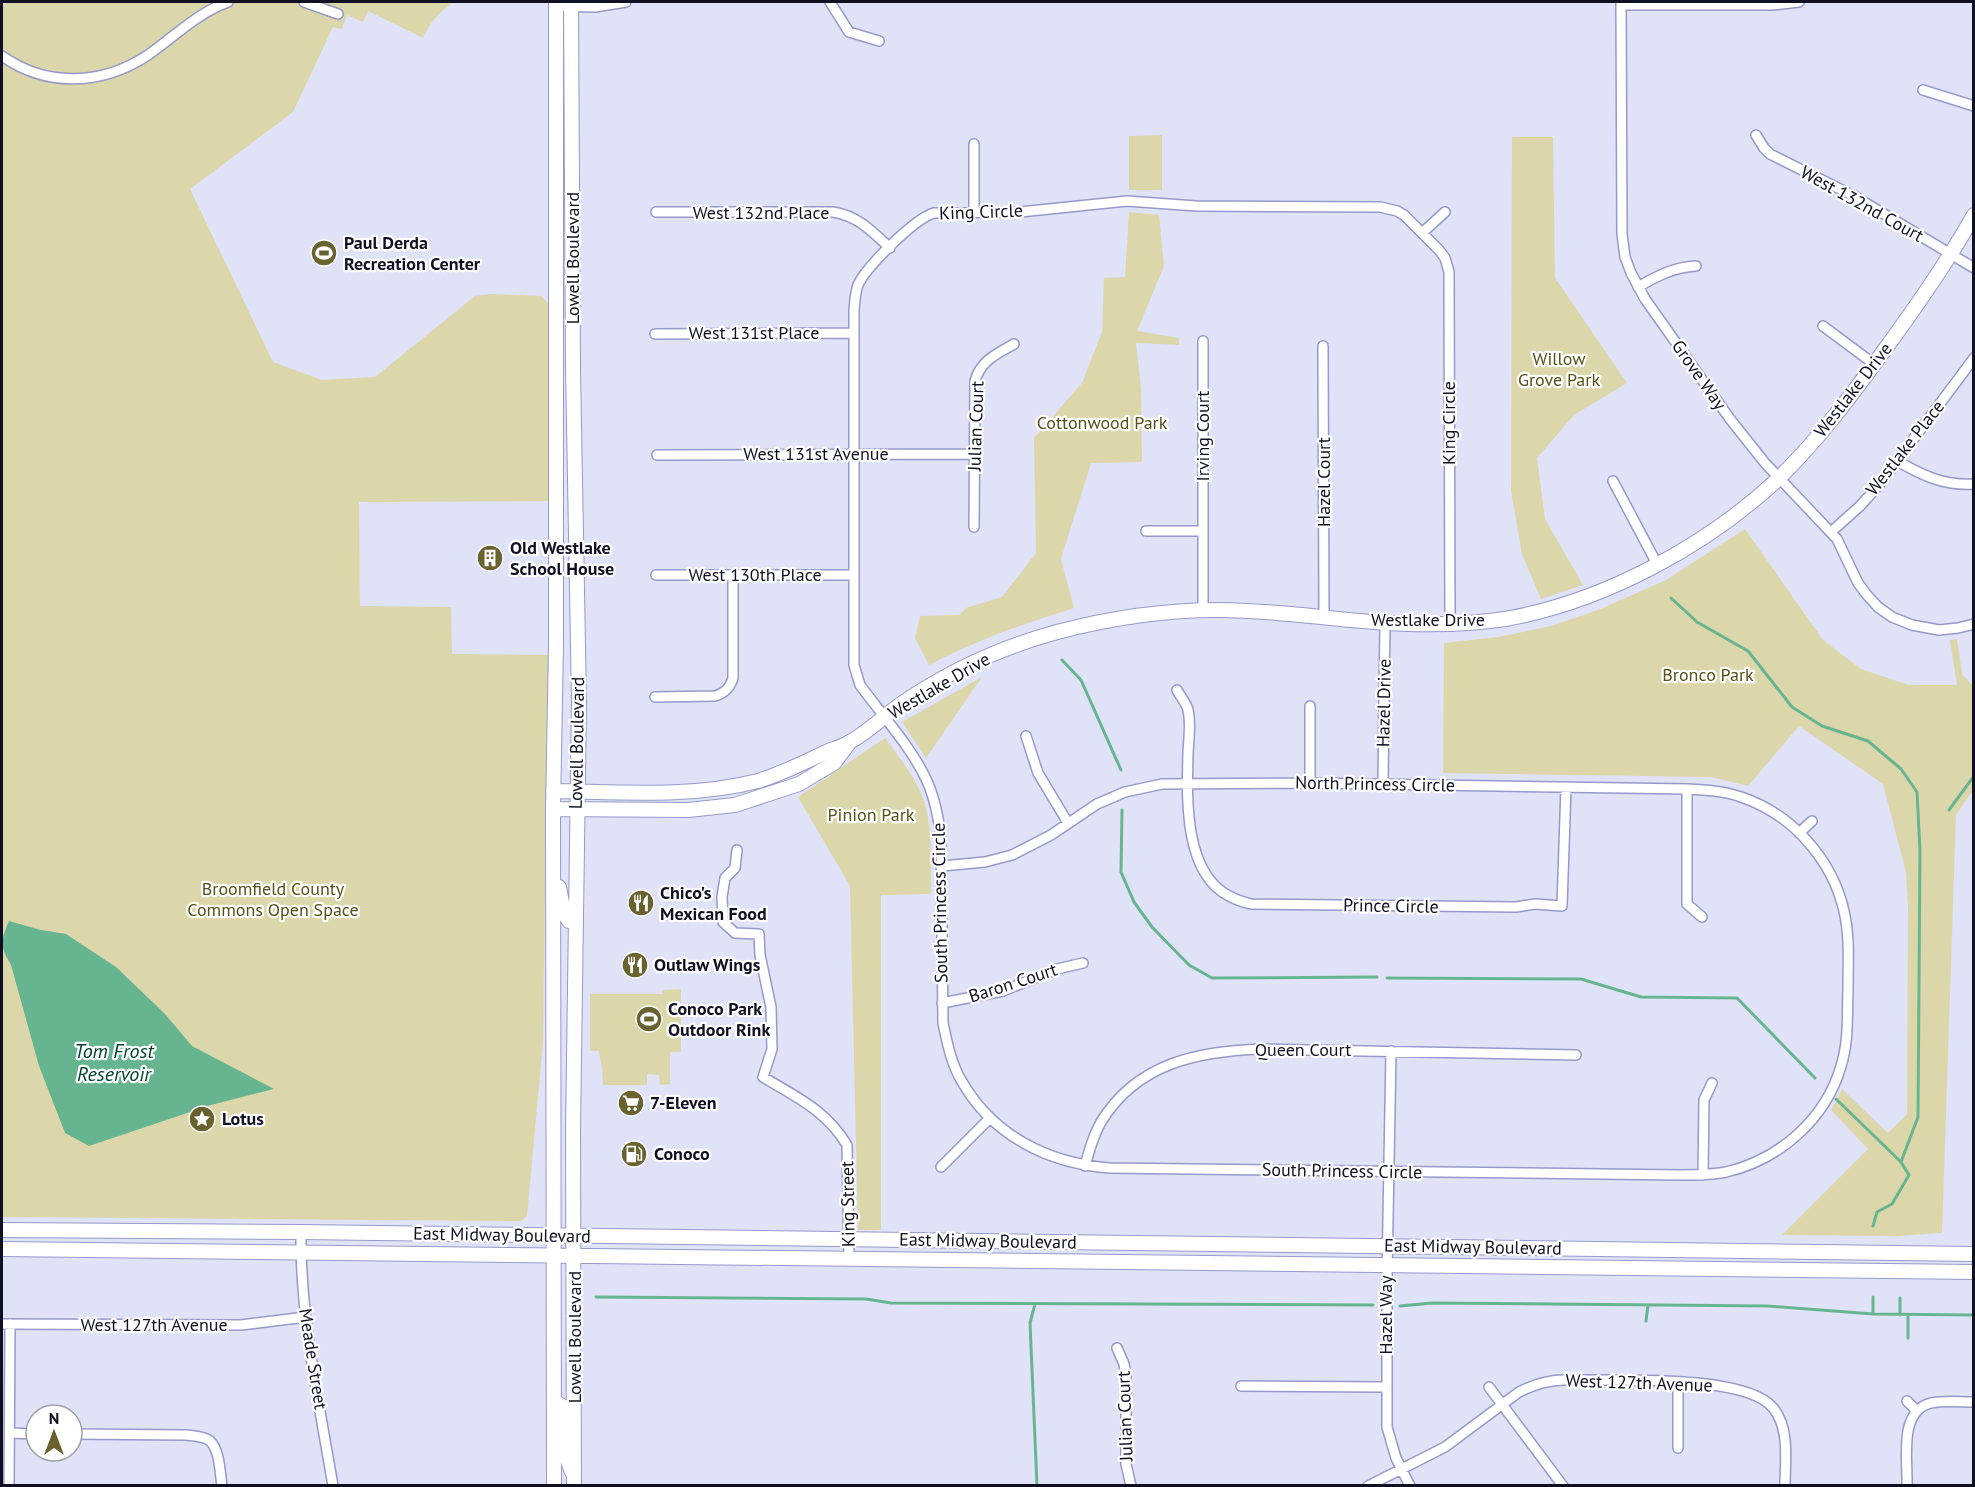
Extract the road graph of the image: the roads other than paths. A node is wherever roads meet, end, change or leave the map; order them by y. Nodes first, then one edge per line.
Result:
1 (228, 2) edge
2 (304, 2) edge
3 (626, 2) edge
4 (830, 2) edge
5 (1799, 2) edge
6 (1621, 3) edge
7 (556, 4) edge
8 (571, 4) edge
9 (338, 14) dead end
10 (879, 41) dead end
11 (2, 56) edge
12 (1923, 90) dead end
13 (1974, 106) edge
14 (1756, 135) dead end
15 (974, 144) dead end
16 (656, 212) dead end
17 (974, 212) junction
18 (1444, 212) dead end
19 (1974, 215) edge
20 (1422, 233) junction
21 (890, 248) junction
22 (1952, 255) junction
23 (1696, 266) dead end
24 (1974, 268) edge
25 (1638, 287) junction
26 (555, 290) junction
27 (1823, 326) dead end
28 (854, 333) junction
29 (655, 334) dead end
30 (1203, 341) dead end
31 (1014, 344) dead end
32 (1323, 346) dead end
33 (1974, 358) edge
34 (1874, 364) junction
35 (573, 368) junction
36 (853, 454) junction
37 (975, 454) junction
38 (657, 455) dead end
39 (1896, 461) junction
40 (1779, 477) junction
41 (1613, 481) dead end
42 (1974, 484) edge
43 (974, 527) dead end
44 (1146, 531) dead end
45 (1203, 531) junction
46 (1830, 532) junction
47 (1657, 564) junction
48 (656, 575) dead end
49 (733, 575) junction
50 (854, 575) junction
51 (1203, 611) junction
52 (1324, 617) junction
53 (1385, 622) junction
54 (1450, 624) junction
55 (1974, 624) edge
56 (1177, 690) dead end
57 (656, 696) dead end
58 (1310, 706) dead end
59 (884, 717) junction
60 (1026, 736) dead end
61 (850, 742) junction
62 (1188, 783) junction
63 (1310, 783) junction
64 (1383, 784) junction
65 (1566, 787) junction
66 (1687, 789) junction
67 (553, 791) junction
68 (577, 791) junction
69 (553, 809) junction
70 (576, 810) junction
71 (1812, 821) dead end
72 (1068, 823) junction
73 (1799, 832) junction
74 (736, 850) dead end
75 (553, 854) junction
76 (942, 866) junction
77 (1702, 917) dead end
78 (576, 922) junction
79 (1083, 963) dead end
80 (942, 1003) junction
81 (1391, 1051) junction
82 (1576, 1055) dead end
83 (1712, 1083) dead end
84 (990, 1118) junction
85 (1085, 1166) junction
86 (941, 1167) dead end
87 (1389, 1172) junction
88 (1703, 1174) junction
89 (2, 1230) edge
90 (301, 1232) junction
91 (554, 1236) junction
92 (574, 1236) junction
93 (849, 1239) junction
94 (1387, 1246) junction
95 (2, 1249) edge
96 (301, 1252) junction
97 (1974, 1254) edge
98 (555, 1255) junction
99 (575, 1255) junction
100 (849, 1258) junction
101 (1387, 1265) junction
102 (1974, 1272) edge
103 (306, 1317) junction
104 (6, 1324) edge
105 (1117, 1348) dead end
106 (1678, 1382) junction
107 (1241, 1386) dead end
108 (1386, 1387) junction
109 (1489, 1387) dead end
110 (554, 1401) junction
111 (1907, 1401) dead end
112 (1974, 1402) edge
113 (1502, 1404) junction
114 (1917, 1411) junction
115 (10, 1434) junction
116 (24, 1434) edge
117 (84, 1434) edge
118 (218, 1434) dead end
119 (210, 1442) junction
120 (1678, 1448) dead end
121 (1402, 1469) junction
122 (574, 1482) edge
123 (9, 1485) edge
124 (222, 1485) edge
125 (333, 1485) edge
126 (554, 1485) edge
127 (1131, 1485) edge
128 (1368, 1485) edge
129 (1410, 1485) edge
130 (1563, 1485) edge
131 (1785, 1485) edge
132 (1907, 1485) edge

1 - 11 street
2 - 9 street
3 - 8 street
4 - 10 street
5 - 6 street
6 - 25 street, Grove Way
7 - 8 street
7 - 26 main road, Lowell Boulevard
8 - 35 main road, Lowell Boulevard
12 - 13 street
14 - 22 street, West 132nd Court
15 - 17 street
16 - 21 street, West 132nd Place
17 - 20 street, King Circle
17 - 21 street, King Circle
18 - 20 street
19 - 22 main road, Westlake Drive
20 - 54 street, King Circle
21 - 28 street, King Circle
22 - 24 street, West 132nd Court
22 - 34 main road, Westlake Drive
23 - 25 street
25 - 40 street, Grove Way
26 - 35 main road
26 - 67 main road, Lowell Boulevard
27 - 34 street
28 - 29 street, West 131st Place
28 - 36 street, King Circle
30 - 45 street, Irving Court
31 - 37 street, Julian Court
32 - 52 street, Hazel Court
33 - 39 street, Westlake Place
34 - 40 main road, Westlake Drive
35 - 68 main road, Lowell Boulevard
36 - 37 street, West 131st Avenue
36 - 38 street, West 131st Avenue
36 - 50 street, King Circle
37 - 43 street, Julian Court
39 - 42 street
39 - 46 street, Westlake Place
40 - 46 street, Grove Way
40 - 47 main road, Westlake Drive
41 - 47 street
44 - 45 street
45 - 51 street, Irving Court
46 - 55 street, Grove Way
47 - 54 main road, Westlake Drive
48 - 49 street, West 130th Place
49 - 50 street, West 130th Place
49 - 57 street
50 - 59 street, King Circle
51 - 52 main road, Westlake Drive
51 - 59 main road, Westlake Drive
52 - 53 main road, Westlake Drive
53 - 54 main road, Westlake Drive
53 - 64 street, Hazel Drive
56 - 62 street
58 - 63 street
59 - 61 main road, Westlake Drive
59 - 76 street, South Princess Circle
60 - 72 street
61 - 68 main road, Westlake Drive
61 - 70 main road, Westlake Drive
62 - 63 street, North Princess Circle
62 - 65 street, Prince Circle
62 - 72 street, North Princess Circle
63 - 64 street, North Princess Circle
64 - 65 street, North Princess Circle
65 - 66 street, North Princess Circle
66 - 73 street, North Princess Circle
66 - 77 street
67 - 68 main road, Westlake Drive
67 - 69 main road, Lowell Boulevard
68 - 70 main road, Lowell Boulevard
69 - 70 main road, Westlake Drive
69 - 75 main road, Lowell Boulevard
70 - 78 main road, Lowell Boulevard
71 - 73 street
72 - 76 street, North Princess Circle
73 - 88 street, South Princess Circle
74 - 93 street, King Street
75 - 78 main road
75 - 91 main road, Lowell Boulevard
76 - 80 street, South Princess Circle
78 - 92 main road, Lowell Boulevard
79 - 80 street, Baron Court
80 - 84 street, South Princess Circle
81 - 82 street, Queen Court
81 - 85 street, Queen Court
81 - 87 street, Hazel Way
83 - 88 street
84 - 85 street, South Princess Circle
84 - 86 street
85 - 87 street, South Princess Circle
87 - 88 street, South Princess Circle
87 - 94 street, Hazel Way
89 - 90 main road, East Midway Boulevard
90 - 91 main road, East Midway Boulevard
90 - 96 street, Meade Street
91 - 92 main road, East Midway Boulevard
91 - 98 main road, Lowell Boulevard
92 - 93 main road, East Midway Boulevard
92 - 99 main road, Lowell Boulevard
93 - 94 main road, East Midway Boulevard
93 - 100 street, King Street
94 - 97 main road, East Midway Boulevard
94 - 101 street, Hazel Way
95 - 96 main road, East Midway Boulevard
96 - 98 main road, East Midway Boulevard
96 - 103 street, Meade Street
98 - 99 main road, East Midway Boulevard
98 - 110 main road, Lowell Boulevard
99 - 100 main road, East Midway Boulevard
99 - 122 main road, Lowell Boulevard
100 - 101 main road, East Midway Boulevard
101 - 102 main road, East Midway Boulevard
101 - 108 street, Hazel Way
103 - 104 street, West 127th Avenue
103 - 125 street, Meade Street
104 - 115 street
105 - 127 street, Julian Court
106 - 113 street, West 127th Avenue
106 - 120 street
106 - 131 street, West 127th Avenue
107 - 108 street
108 - 121 street, Hazel Way
109 - 113 street
110 - 122 main road
110 - 126 main road, Lowell Boulevard
111 - 114 street
112 - 114 street
113 - 121 street, West 127th Avenue
113 - 130 street
114 - 132 street
115 - 116 street
115 - 123 street
117 - 119 street
118 - 119 street
119 - 124 street
121 - 128 street, West 127th Avenue
121 - 129 street, Hazel Way

